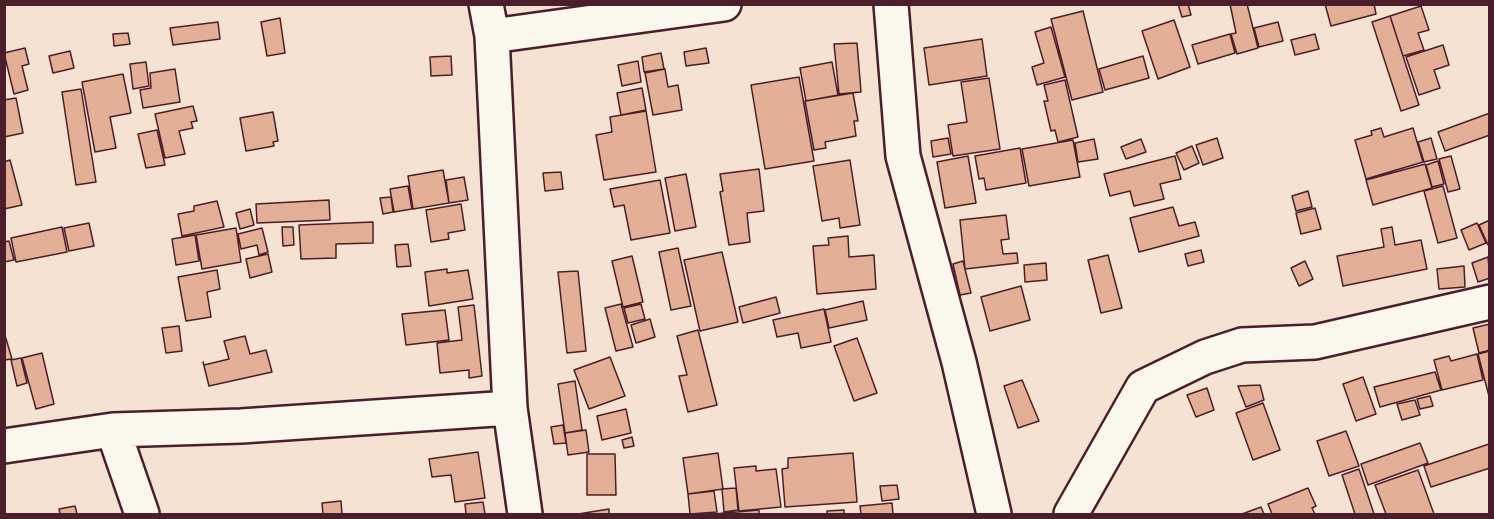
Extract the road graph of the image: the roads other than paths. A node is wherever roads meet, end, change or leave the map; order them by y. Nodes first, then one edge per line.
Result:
1 (724, 4) edge
2 (891, 4) edge
3 (489, 20) edge
4 (1490, 302) edge
5 (510, 408) junction
6 (113, 430) junction
7 (4, 446) edge
8 (142, 514) edge
9 (525, 514) edge
10 (994, 514) edge
11 (1071, 514) edge

1 - 3 street
2 - 10 street
3 - 5 street
4 - 11 street
5 - 6 street
5 - 9 street
6 - 7 street
6 - 8 street

